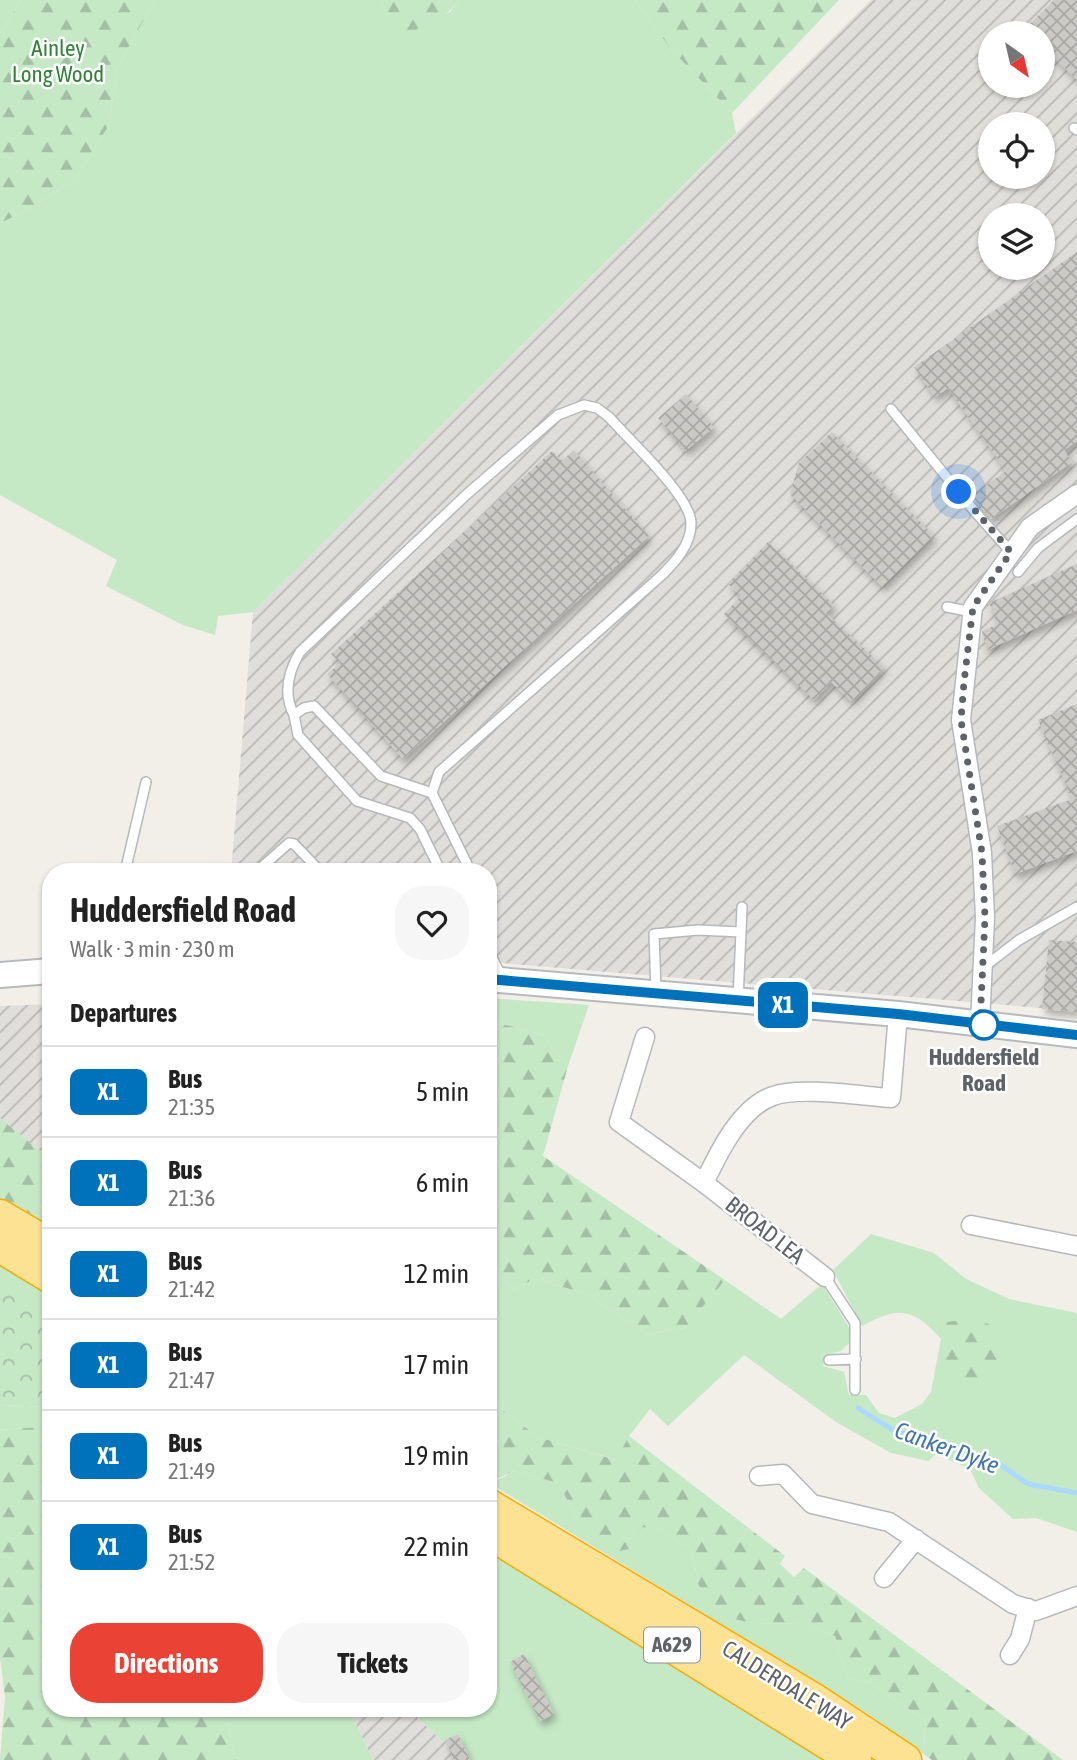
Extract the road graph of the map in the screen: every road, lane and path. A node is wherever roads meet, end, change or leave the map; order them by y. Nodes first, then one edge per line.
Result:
1 (891, 409) dead end
2 (1077, 494) edge
3 (1077, 519) edge
4 (1025, 534) junction
5 (1038, 548) junction
6 (1011, 552) junction
7 (1018, 572) dead end
8 (947, 607) dead end
9 (972, 612) junction
10 (294, 715) junction
11 (146, 782) dead end
12 (432, 793) junction
13 (127, 863) edge
14 (266, 863) edge
15 (312, 863) edge
16 (437, 863) edge
17 (467, 863) edge
18 (742, 907) dead end
19 (1077, 907) edge
20 (741, 932) junction
21 (985, 966) junction
22 (42, 972) edge
23 (0, 975) edge
24 (497, 979) edge
25 (656, 994) junction
26 (738, 1001) junction
27 (898, 1014) junction
28 (980, 1024) junction
29 (1077, 1035) edge
30 (645, 1037) dead end
31 (704, 1182) junction
32 (0, 1216) edge
33 (971, 1225) dead end
34 (42, 1241) edge
35 (0, 1246) edge
36 (1077, 1246) edge
37 (42, 1272) edge
38 (825, 1277) joint
39 (856, 1359) junction
40 (829, 1360) dead end
41 (855, 1390) dead end
42 (759, 1476) dead end
43 (497, 1510) edge
44 (497, 1538) edge
45 (916, 1539) junction
46 (884, 1578) dead end
47 (1077, 1596) edge
48 (1028, 1608) junction
49 (1010, 1655) dead end
50 (855, 1760) edge
51 (905, 1760) edge

1 - 6 lane
2 - 4 street
3 - 5 lane
4 - 5 lane
4 - 6 street
5 - 7 lane
6 - 9 street
8 - 9 lane
9 - 21 street
10 - 12 lane
10 - 12 lane
10 - 16 lane
11 - 13 lane
12 - 17 lane
14 - 15 lane
18 - 20 lane
19 - 21 lane
20 - 25 lane
20 - 26 lane
21 - 28 street
22 - 23 street
24 - 25 street
25 - 26 street
26 - 27 street
27 - 28 street
27 - 31 street, BROAD LEA
28 - 29 street
30 - 31 street, BROAD LEA
31 - 38 street, BROAD LEA
32 - 34 highway
33 - 36 street
35 - 37 highway
38 - 39 lane
39 - 40 lane
39 - 41 lane
42 - 45 street
43 - 51 highway, CALDERDALE WAY / A629
44 - 50 highway, CALDERDALE WAY / A629
45 - 46 street
45 - 48 street
47 - 48 street
48 - 49 street

